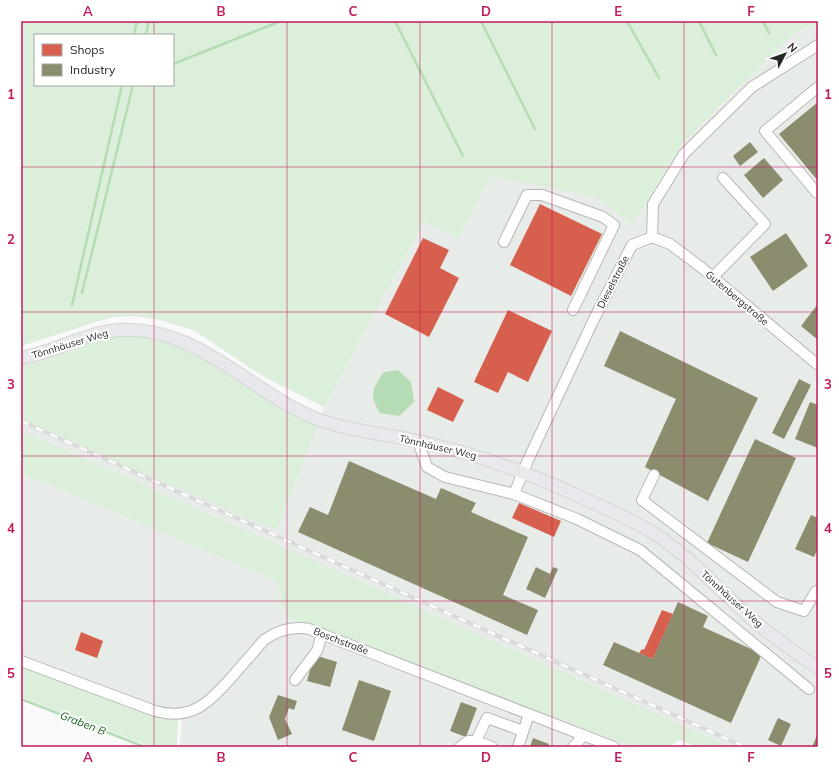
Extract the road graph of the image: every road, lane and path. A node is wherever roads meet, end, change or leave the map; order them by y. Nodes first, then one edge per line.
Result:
1 (818, 45) edge
2 (818, 87) edge
3 (724, 178) dead end
4 (818, 192) edge
5 (652, 237) junction
6 (504, 242) dead end
7 (713, 277) junction
8 (573, 310) dead end
9 (21, 358) edge
10 (818, 365) edge
11 (418, 441) junction
12 (523, 471) junction
13 (654, 475) dead end
14 (514, 494) junction
15 (816, 591) dead end
16 (322, 634) junction
17 (21, 661) edge
18 (818, 668) edge
19 (294, 680) dead end
20 (809, 689) dead end
21 (529, 714) junction
22 (522, 731) junction
23 (584, 735) junction
24 (476, 741) junction
25 (460, 747) edge
26 (492, 747) edge
27 (518, 747) edge
28 (573, 747) edge
29 (614, 747) edge

1 - 5 street
2 - 4 street
3 - 7 street
5 - 7 street, Gutenbergstraße
5 - 12 street, Dieselstraße
6 - 8 street
7 - 10 street, Gutenbergstraße
9 - 11 main road, Tönnhäuser Weg
11 - 12 main road, Tönnhäuser Weg
11 - 14 street
12 - 14 street, Dieselstraße
12 - 18 main road, Tönnhäuser Weg
13 - 15 street
14 - 20 street
16 - 17 street, Boschstraße
16 - 19 street
16 - 21 street, Boschstraße
21 - 22 street
21 - 23 street, Boschstraße
22 - 24 street
22 - 27 street
23 - 28 street
23 - 29 street, Boschstraße
24 - 25 street
24 - 26 street

